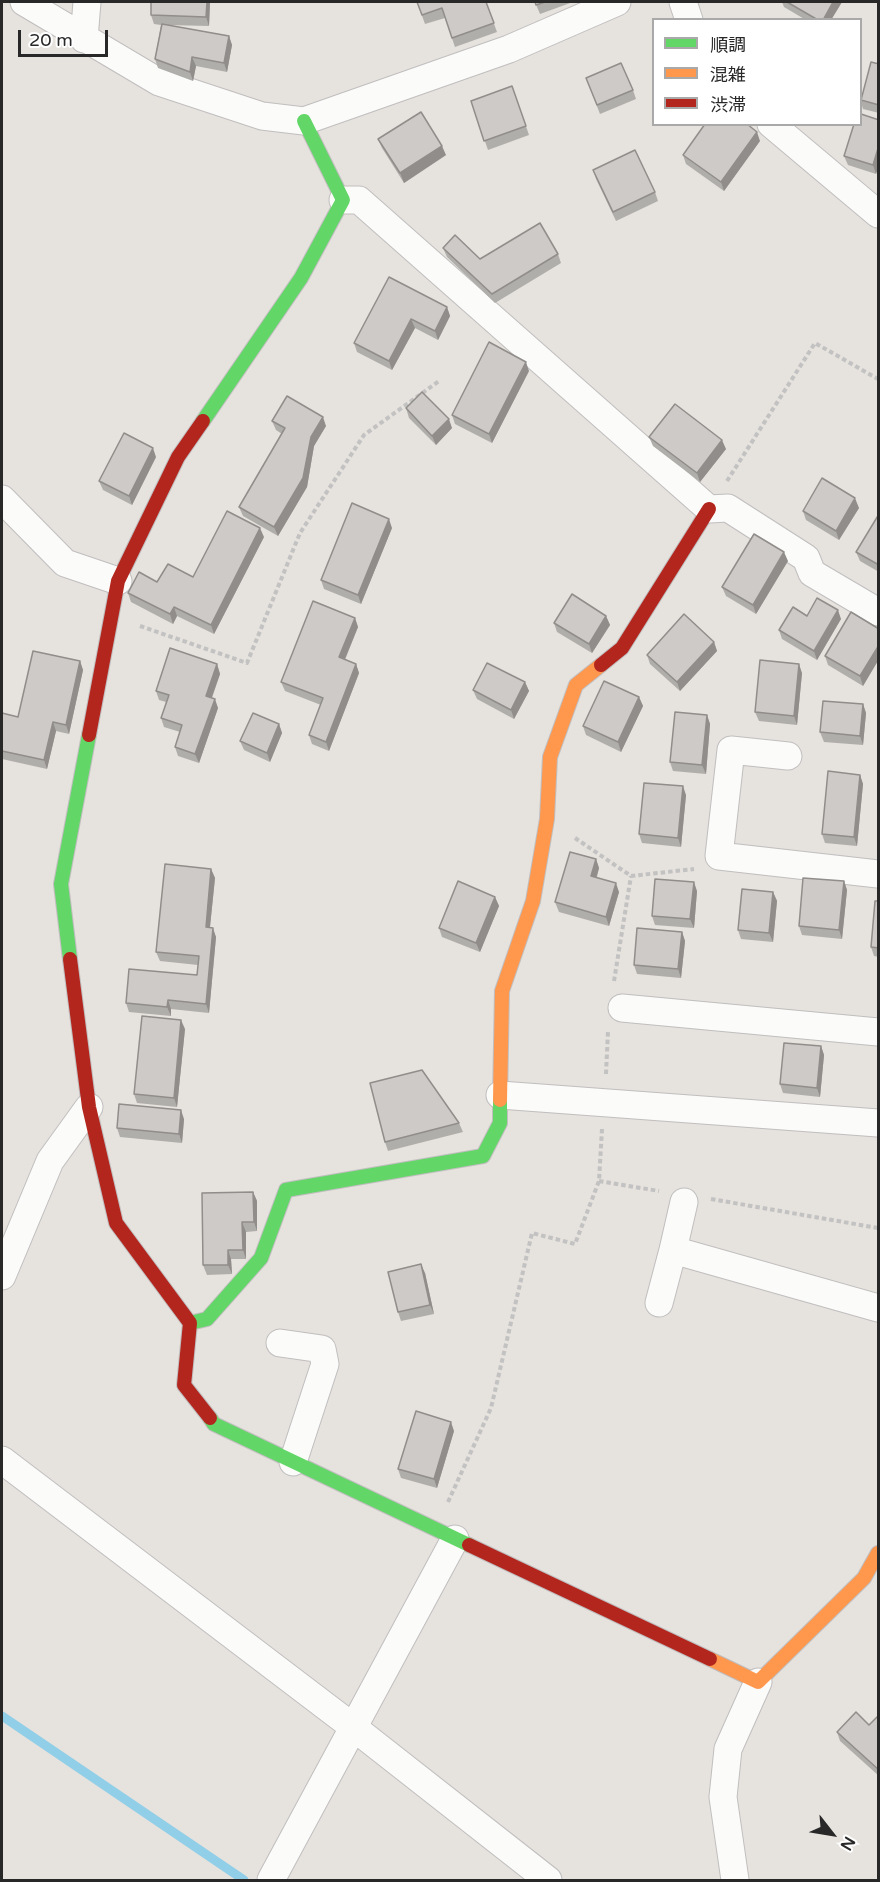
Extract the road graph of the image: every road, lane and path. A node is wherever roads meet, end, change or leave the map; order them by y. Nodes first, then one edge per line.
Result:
1 (24, 2) edge
2 (87, 2) edge
3 (617, 2) edge
4 (683, 2) edge
5 (688, 18) edge
6 (84, 39) junction
7 (304, 121) junction
8 (773, 126) edge
9 (343, 200) junction
10 (879, 214) edge
11 (879, 379) edge
12 (439, 381) dead end
13 (2, 499) edge
14 (709, 509) junction
15 (118, 581) junction
16 (879, 612) edge
17 (111, 616) junction
18 (788, 756) dead end
19 (547, 819) junction
20 (719, 856) junction
21 (879, 874) edge
22 (631, 876) junction
23 (614, 981) dead end
24 (615, 1018) joint
25 (879, 1032) edge
26 (606, 1075) dead end
27 (500, 1095) junction
28 (89, 1107) junction
29 (603, 1122) dead end
30 (879, 1123) edge
31 (599, 1181) junction
32 (686, 1198) junction
33 (879, 1228) edge
34 (673, 1250) junction
35 (2, 1276) edge
36 (659, 1304) dead end
37 (879, 1308) edge
38 (190, 1323) junction
39 (280, 1343) dead end
40 (2, 1460) edge
41 (293, 1462) junction
42 (445, 1534) junction
43 (879, 1552) edge
44 (758, 1682) junction
45 (353, 1727) junction
46 (272, 1879) edge
47 (548, 1881) edge
48 (735, 1881) edge

1 - 6 street
2 - 6 street
3 - 7 street
4 - 5 street
6 - 7 street
7 - 9 street
8 - 10 street
9 - 14 street
9 - 15 street
11 - 14 path
12 - 17 path
13 - 15 street
14 - 16 street
14 - 19 street
15 - 17 street
17 - 28 street
18 - 20 street
19 - 22 path
19 - 27 street
20 - 21 street
20 - 22 path
22 - 23 path
24 - 25 street
24 - 26 path
27 - 30 street
27 - 38 street
28 - 35 street
28 - 38 street
29 - 31 path
31 - 32 path
31 - 42 path
32 - 33 path
32 - 34 street
34 - 36 street
34 - 37 street
38 - 41 street
39 - 41 street
40 - 45 street
41 - 42 street
42 - 44 street
42 - 45 street
43 - 44 street
44 - 48 street
45 - 46 street
45 - 47 street

